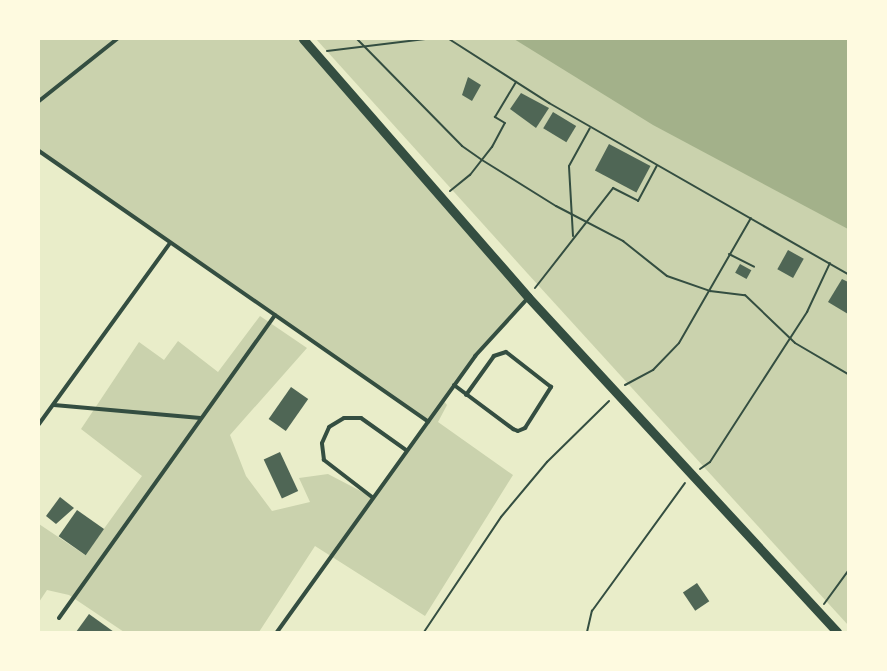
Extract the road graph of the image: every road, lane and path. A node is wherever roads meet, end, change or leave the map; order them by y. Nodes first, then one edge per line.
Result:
1 (117, 39) edge
2 (303, 39) edge
3 (357, 39) edge
4 (425, 39) edge
5 (449, 39) edge
6 (364, 46) junction
7 (315, 53) junction
8 (516, 82) junction
9 (39, 101) edge
10 (590, 128) junction
11 (39, 151) edge
12 (482, 160) junction
13 (657, 166) junction
14 (441, 197) junction
15 (572, 214) junction
16 (751, 218) junction
17 (585, 221) junction
18 (573, 238) junction
19 (170, 243) junction
20 (729, 254) junction
21 (830, 263) junction
22 (754, 267) dead end
23 (848, 274) edge
24 (710, 291) junction
25 (528, 297) junction
26 (275, 315) junction
27 (789, 337) junction
28 (848, 374) edge
29 (453, 385) junction
30 (614, 391) junction
31 (466, 394) junction
32 (53, 405) junction
33 (200, 418) junction
34 (428, 421) junction
35 (39, 424) edge
36 (406, 450) junction
37 (710, 462) dead end
38 (691, 475) junction
39 (372, 497) junction
40 (848, 571) edge
41 (819, 612) junction
42 (59, 618) dead end
43 (277, 632) edge
44 (424, 632) edge
45 (587, 632) edge
46 (837, 632) edge

1 - 9 lane
2 - 7 street
3 - 6 path
4 - 6 path
5 - 8 path
6 - 7 path
6 - 12 path
7 - 14 street
8 - 10 path
8 - 12 path
10 - 13 path
10 - 15 path
11 - 19 lane
12 - 14 path
12 - 15 path
13 - 16 path
13 - 17 path
14 - 25 street
15 - 17 path
15 - 18 path
16 - 20 path
16 - 21 path
17 - 18 path
17 - 24 path
18 - 25 path
19 - 26 lane
19 - 32 lane
20 - 22 path
20 - 24 path
21 - 23 path
21 - 27 path
24 - 27 path
24 - 30 path
25 - 29 lane
25 - 30 street
26 - 33 lane
26 - 34 lane
27 - 28 path
27 - 37 path
29 - 31 lane
29 - 34 lane
30 - 38 street
30 - 44 path
31 - 31 lane
32 - 33 lane
32 - 35 lane
33 - 42 lane
34 - 36 lane
36 - 39 lane
36 - 39 lane
38 - 41 street
38 - 45 path
39 - 43 lane
40 - 41 path
41 - 46 street

